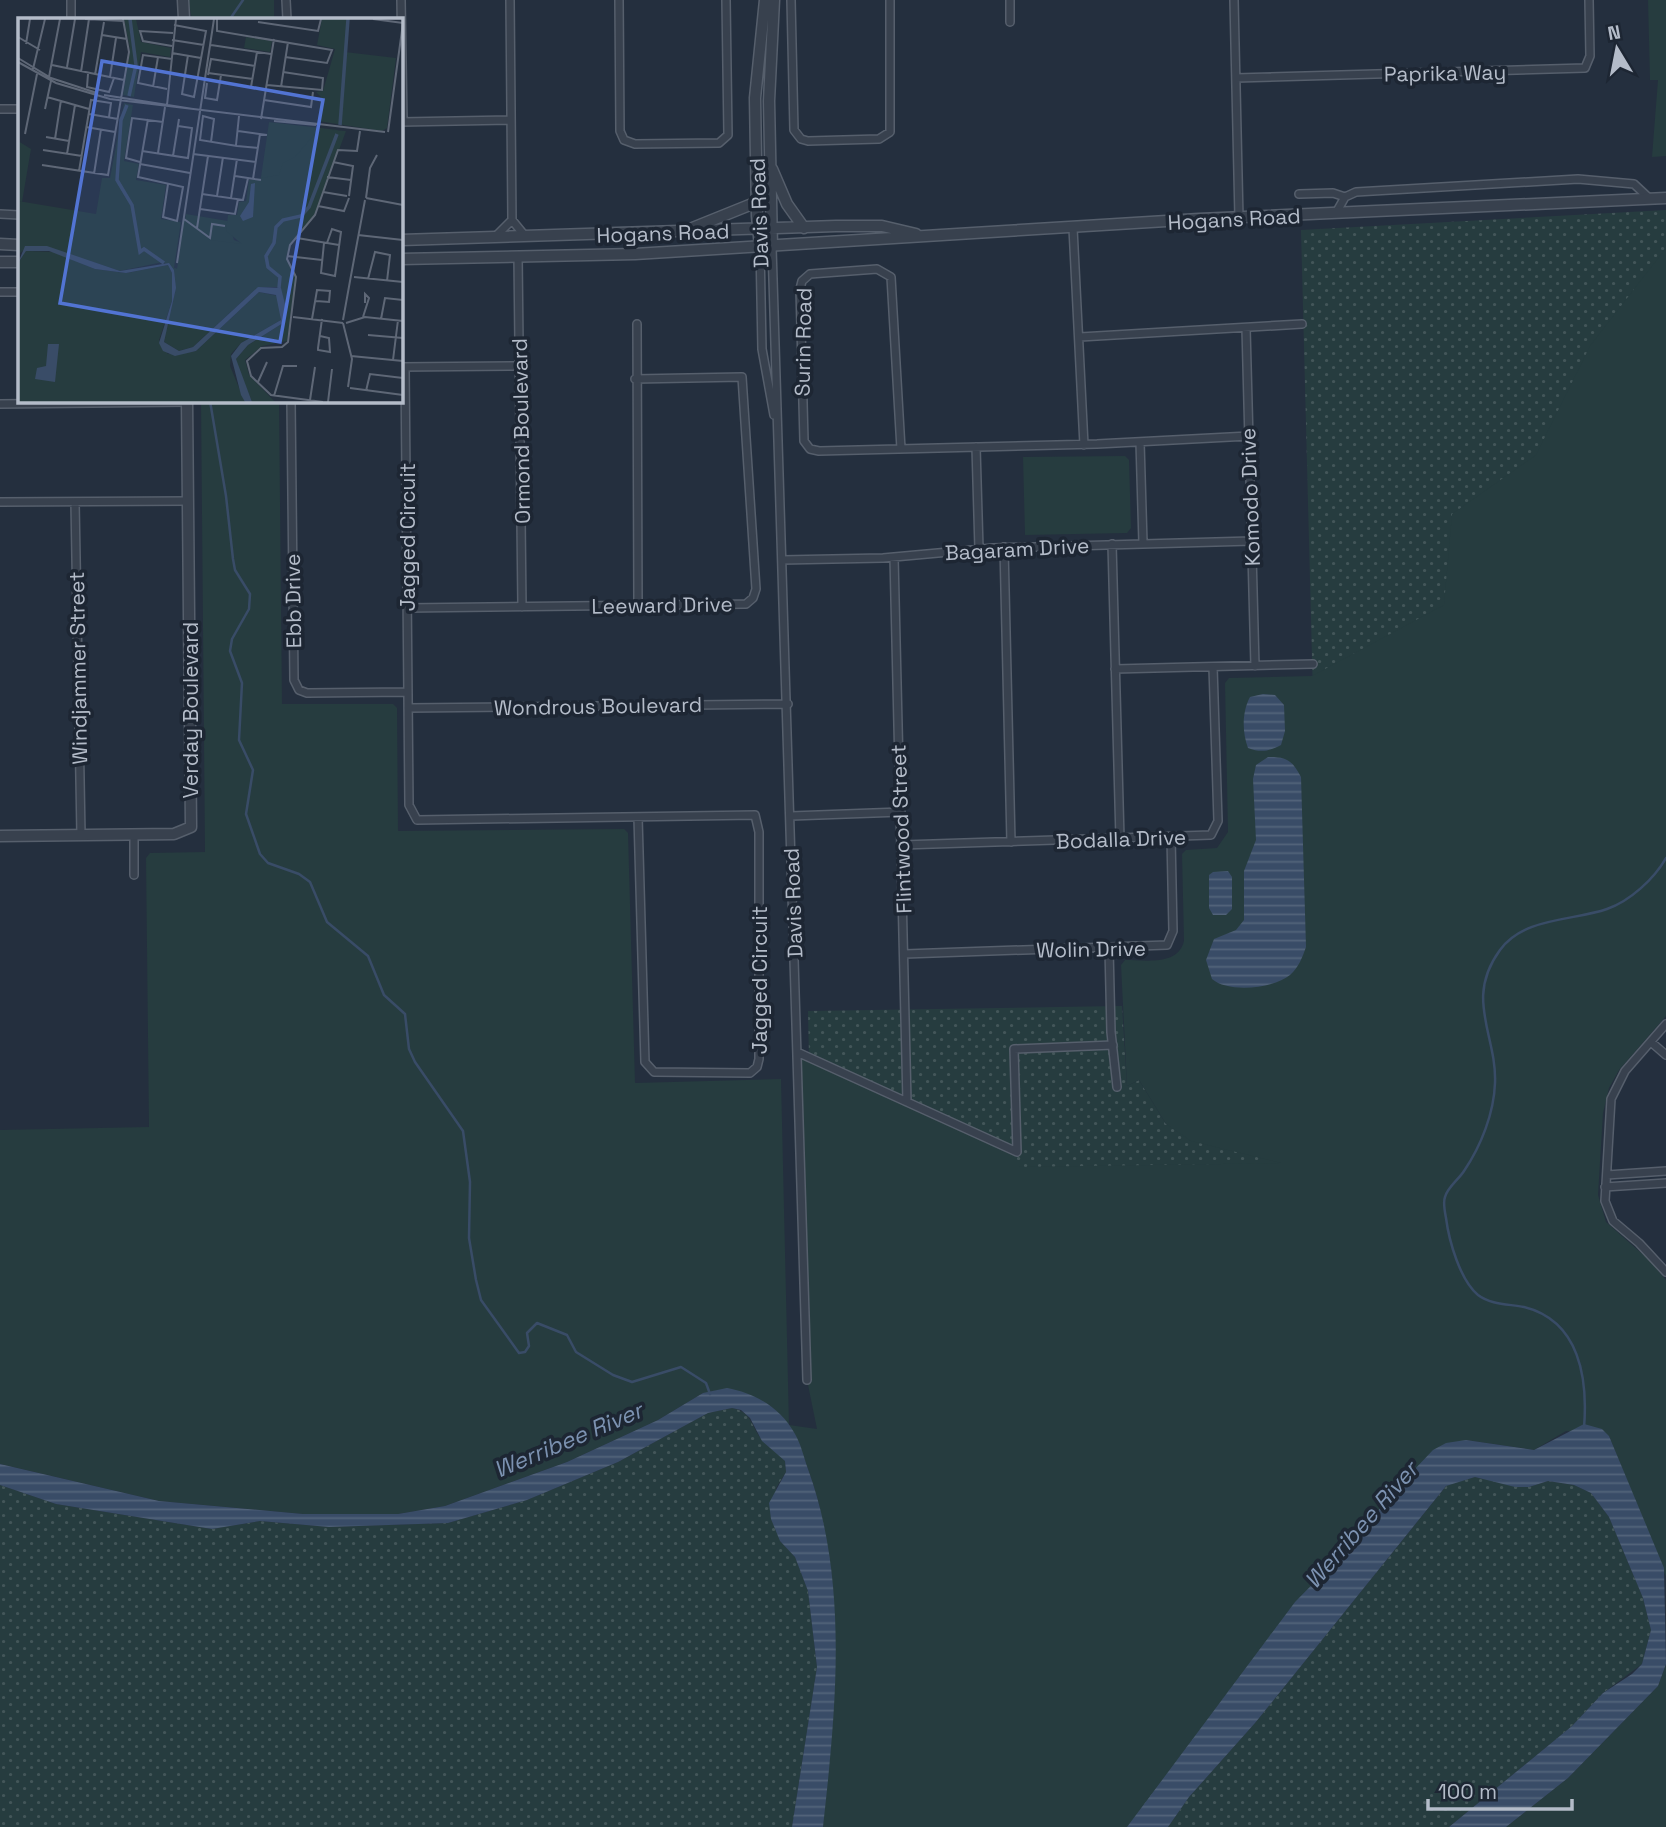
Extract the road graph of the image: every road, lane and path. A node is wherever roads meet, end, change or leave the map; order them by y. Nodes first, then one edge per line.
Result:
1 (71, 0) edge
2 (183, 0) edge
3 (286, 0) edge
4 (401, 0) edge
5 (510, 0) edge
6 (619, 0) edge
7 (726, 0) edge
8 (765, 0) edge
9 (774, 0) edge
10 (791, 0) edge
11 (890, 0) edge
12 (1010, 0) edge
13 (1234, 0) edge
14 (1589, 0) edge
15 (71, 18) edge
16 (184, 18) edge
17 (287, 18) edge
18 (401, 18) edge
19 (1010, 22) dead end
20 (1236, 78) junction
21 (18, 108) edge
22 (0, 109) edge
23 (511, 120) junction
24 (402, 122) edge
25 (770, 165) junction
26 (1299, 194) dead end
27 (1345, 197) junction
28 (1666, 198) edge
29 (1650, 199) junction
30 (757, 202) junction
31 (0, 214) edge
32 (1335, 214) junction
33 (18, 215) edge
34 (1239, 218) junction
35 (512, 219) junction
36 (804, 228) junction
37 (1073, 228) junction
38 (770, 229) junction
39 (758, 230) junction
40 (683, 231) junction
41 (923, 236) junction
42 (527, 237) junction
43 (494, 238) junction
44 (402, 240) edge
45 (0, 244) edge
46 (18, 245) edge
47 (760, 247) junction
48 (772, 247) junction
49 (518, 256) junction
50 (402, 259) edge
51 (0, 262) edge
52 (18, 262) edge
53 (0, 292) edge
54 (18, 292) edge
55 (637, 324) dead end
56 (1303, 324) dead end
57 (1246, 328) junction
58 (1080, 337) junction
59 (519, 366) junction
60 (403, 367) edge
61 (635, 379) junction
62 (122, 402) edge
63 (187, 402) edge
64 (291, 402) edge
65 (0, 404) edge
66 (776, 426) junction
67 (1249, 436) junction
68 (1140, 442) junction
69 (1084, 445) junction
70 (976, 447) junction
71 (901, 449) junction
72 (188, 501) junction
73 (0, 502) edge
74 (75, 502) junction
75 (1252, 541) junction
76 (1143, 543) junction
77 (1112, 544) junction
78 (1003, 547) junction
79 (979, 549) junction
80 (894, 557) junction
81 (782, 560) junction
82 (638, 606) junction
83 (522, 607) junction
84 (407, 608) junction
85 (1313, 664) dead end
86 (1255, 666) junction
87 (1213, 667) junction
88 (1115, 669) junction
89 (408, 692) junction
90 (788, 704) junction
91 (408, 708) junction
92 (901, 812) junction
93 (791, 816) junction
94 (638, 817) junction
95 (134, 834) junction
96 (81, 835) junction
97 (0, 836) edge
98 (1171, 837) junction
99 (1120, 839) junction
100 (1011, 842) junction
101 (902, 845) junction
102 (134, 875) dead end
103 (1110, 948) junction
104 (905, 954) junction
105 (1666, 1024) edge
106 (1651, 1042) junction
107 (1113, 1045) junction
108 (797, 1052) junction
109 (1666, 1055) edge
110 (1117, 1087) dead end
111 (907, 1102) junction
112 (1666, 1171) edge
113 (1607, 1175) junction
114 (1666, 1183) edge
115 (1605, 1187) junction
116 (1666, 1272) edge
117 (807, 1380) dead end

1 - 15 street
2 - 16 street
3 - 17 street
4 - 18 street
5 - 23 street
6 - 7 street
8 - 30 street, Davis Road
9 - 25 street, Davis Road
10 - 11 street
12 - 19 street
13 - 20 street
14 - 20 street, Paprika Way
20 - 34 street
21 - 22 street
23 - 24 street
23 - 35 street
25 - 36 street
25 - 38 street, Davis Road
26 - 27 street
27 - 29 street
27 - 32 street
28 - 29 street, Hogans Road
29 - 32 street, Hogans Road
30 - 39 street, Davis Road
30 - 40 street
31 - 33 street
32 - 34 street, Hogans Road
34 - 37 street, Hogans Road
35 - 42 street
35 - 43 street
36 - 38 street, Hogans Road
36 - 41 street, Hogans Road
37 - 41 street, Hogans Road
37 - 58 street
38 - 39 street, Hogans Road
38 - 48 street, Davis Road
39 - 40 street, Hogans Road
39 - 47 street, Davis Road
40 - 42 street, Hogans Road
41 - 48 street, Hogans Road
42 - 43 street, Hogans Road
43 - 44 street, Hogans Road
45 - 46 street
47 - 48 street, Hogans Road
47 - 49 street, Hogans Road
47 - 66 street, Davis Road
48 - 66 street, Davis Road
49 - 50 street, Hogans Road
49 - 59 street, Ormond Boulevard
51 - 52 street
53 - 54 street
55 - 61 street
56 - 57 street
57 - 58 street
57 - 67 street, Komodo Drive
58 - 69 street
59 - 60 street
59 - 83 street, Ormond Boulevard
60 - 84 street, Jagged Circuit
61 - 82 street
61 - 82 street, Leeward Drive
62 - 63 street
62 - 65 street
63 - 72 street, Verday Boulevard
64 - 89 street, Ebb Drive
66 - 81 street, Davis Road
67 - 68 street, Surin Road
67 - 75 street, Komodo Drive
68 - 69 street, Surin Road
68 - 76 street
69 - 70 street, Surin Road
70 - 71 street, Surin Road
70 - 79 street
71 - 71 street, Surin Road
72 - 74 street
72 - 95 street, Verday Boulevard
73 - 74 street
74 - 96 street, Windjammer Street
75 - 76 street, Bagaram Drive
75 - 86 street, Komodo Drive
76 - 77 street, Bagaram Drive
77 - 78 street, Bagaram Drive
77 - 88 street
78 - 79 street, Bagaram Drive
78 - 100 street
79 - 80 street, Bagaram Drive
80 - 81 street, Bagaram Drive
80 - 92 street, Flintwood Street
81 - 90 street, Davis Road
82 - 83 street, Leeward Drive
83 - 84 street, Leeward Drive
84 - 89 street, Jagged Circuit
85 - 86 street
86 - 87 street
87 - 88 street
87 - 98 street, Bodalla Drive
88 - 99 street
89 - 91 street, Jagged Circuit
90 - 91 street, Wondrous Boulevard
90 - 93 street, Davis Road
91 - 94 street, Jagged Circuit
92 - 93 street
92 - 101 street, Flintwood Street
93 - 108 street, Davis Road
94 - 94 street, Jagged Circuit
95 - 96 street, Verday Boulevard
95 - 102 street
96 - 97 street, Verday Boulevard
98 - 99 street, Bodalla Drive
98 - 103 street, Wolin Drive
99 - 100 street, Bodalla Drive
100 - 101 street, Bodalla Drive
101 - 104 street, Flintwood Street
103 - 104 street, Wolin Drive
103 - 107 street
104 - 111 street, Flintwood Street
105 - 106 street
106 - 109 street
106 - 113 street
107 - 110 street
107 - 111 street
108 - 111 street
108 - 117 street, Davis Road
112 - 113 street
113 - 115 street
114 - 115 street
115 - 116 street

